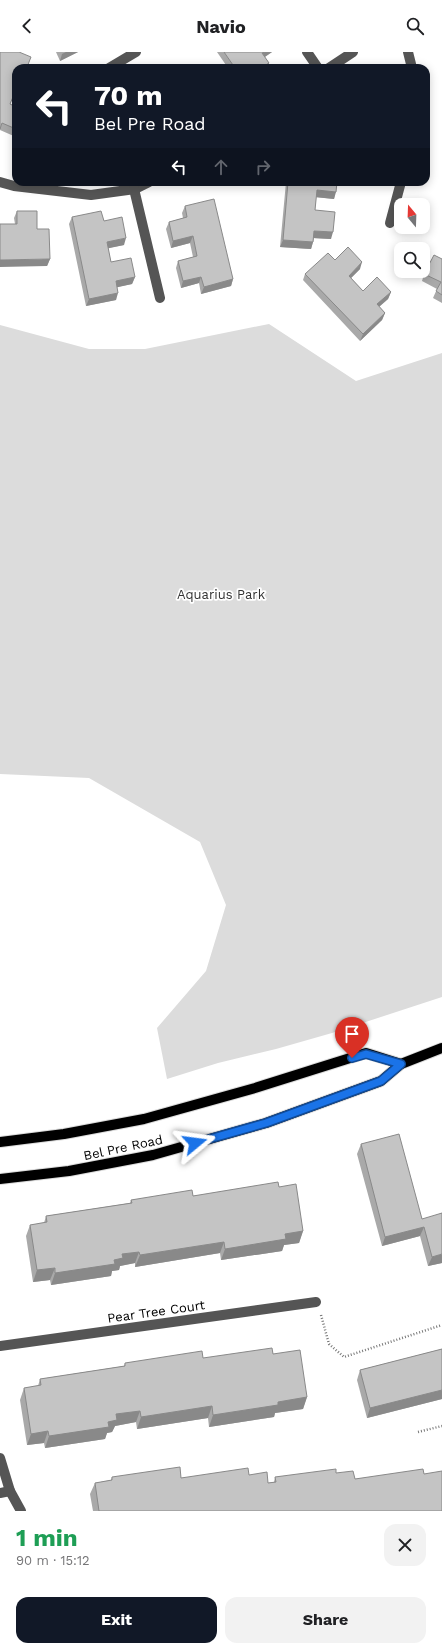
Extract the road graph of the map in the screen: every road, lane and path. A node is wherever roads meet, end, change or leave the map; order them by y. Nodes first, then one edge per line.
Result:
1 (136, 52) edge
2 (307, 52) edge
3 (353, 52) edge
4 (408, 52) edge
5 (116, 64) edge
6 (315, 64) edge
7 (335, 64) edge
8 (411, 64) edge
9 (0, 182) edge
10 (12, 183) edge
11 (39, 186) edge
12 (140, 186) edge
13 (400, 186) edge
14 (134, 189) junction
15 (390, 223) dead end
16 (160, 298) dead end
17 (442, 1048) edge
18 (401, 1064) junction
19 (0, 1142) edge
20 (0, 1179) edge
21 (313, 1302) joint
22 (442, 1325) edge
23 (0, 1346) edge
24 (442, 1426) edge
25 (418, 1432) dead end
26 (0, 1458) edge
27 (5, 1492) edge
28 (21, 1511) edge

1 - 5 street
2 - 6 street
3 - 7 street
4 - 8 street
9 - 10 street
11 - 14 street
12 - 14 street
13 - 15 street
14 - 16 street
17 - 18 main road, Bel Pre Road
18 - 19 main road, Bel Pre Road
18 - 20 main road, Bel Pre Road
21 - 22 path
21 - 23 street, Pear Tree Court
24 - 25 path
26 - 27 street
27 - 28 street

